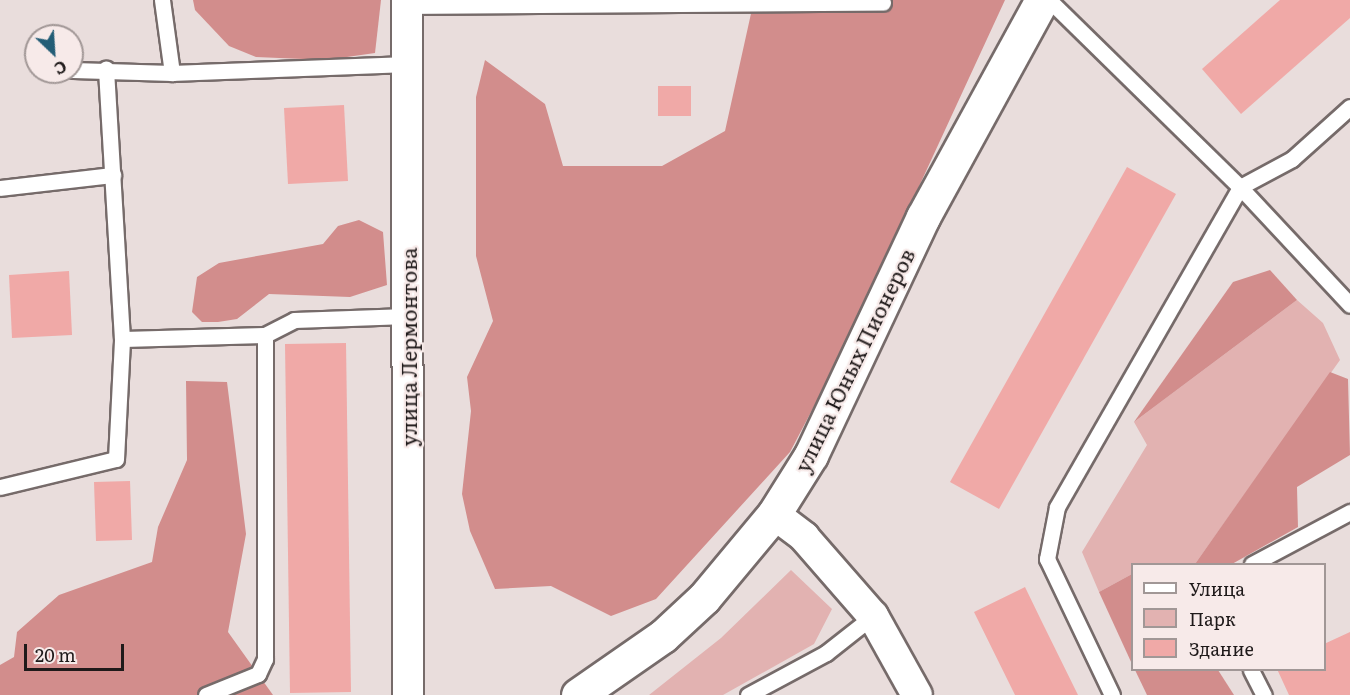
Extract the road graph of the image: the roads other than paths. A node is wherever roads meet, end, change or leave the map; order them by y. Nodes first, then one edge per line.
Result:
1 (162, 0) edge
2 (1042, 0) edge
3 (1049, 0) edge
4 (407, 3) edge
5 (883, 3) dead end
6 (407, 64) junction
7 (105, 68) junction
8 (84, 69) edge
9 (171, 73) junction
10 (1350, 107) edge
11 (114, 175) junction
12 (1240, 187) junction
13 (0, 188) edge
14 (1350, 305) edge
15 (407, 316) junction
16 (265, 334) junction
17 (122, 339) junction
18 (0, 487) edge
19 (1350, 512) edge
20 (774, 514) junction
21 (1254, 563) edge
22 (873, 616) junction
23 (1252, 671) edge
24 (592, 692) edge
25 (206, 695) edge
26 (408, 695) edge
27 (748, 695) edge
28 (918, 695) edge
29 (1112, 695) edge
30 (1264, 695) edge

1 - 9 lane
2 - 20 main road, улица Юных Пионеров
3 - 12 lane
4 - 5 lane
4 - 6 street, улица Лермонтова
6 - 9 lane
6 - 15 street, улица Лермонтова
7 - 8 lane
7 - 9 lane
7 - 11 lane
10 - 12 lane
11 - 13 lane
11 - 17 lane
12 - 14 lane
12 - 29 lane
15 - 16 lane
15 - 26 street, улица Лермонтова
16 - 17 lane
16 - 25 lane
17 - 18 lane
19 - 21 lane
20 - 22 street
20 - 24 main road, улица Юных Пионеров
22 - 27 lane
22 - 28 street
23 - 30 lane

